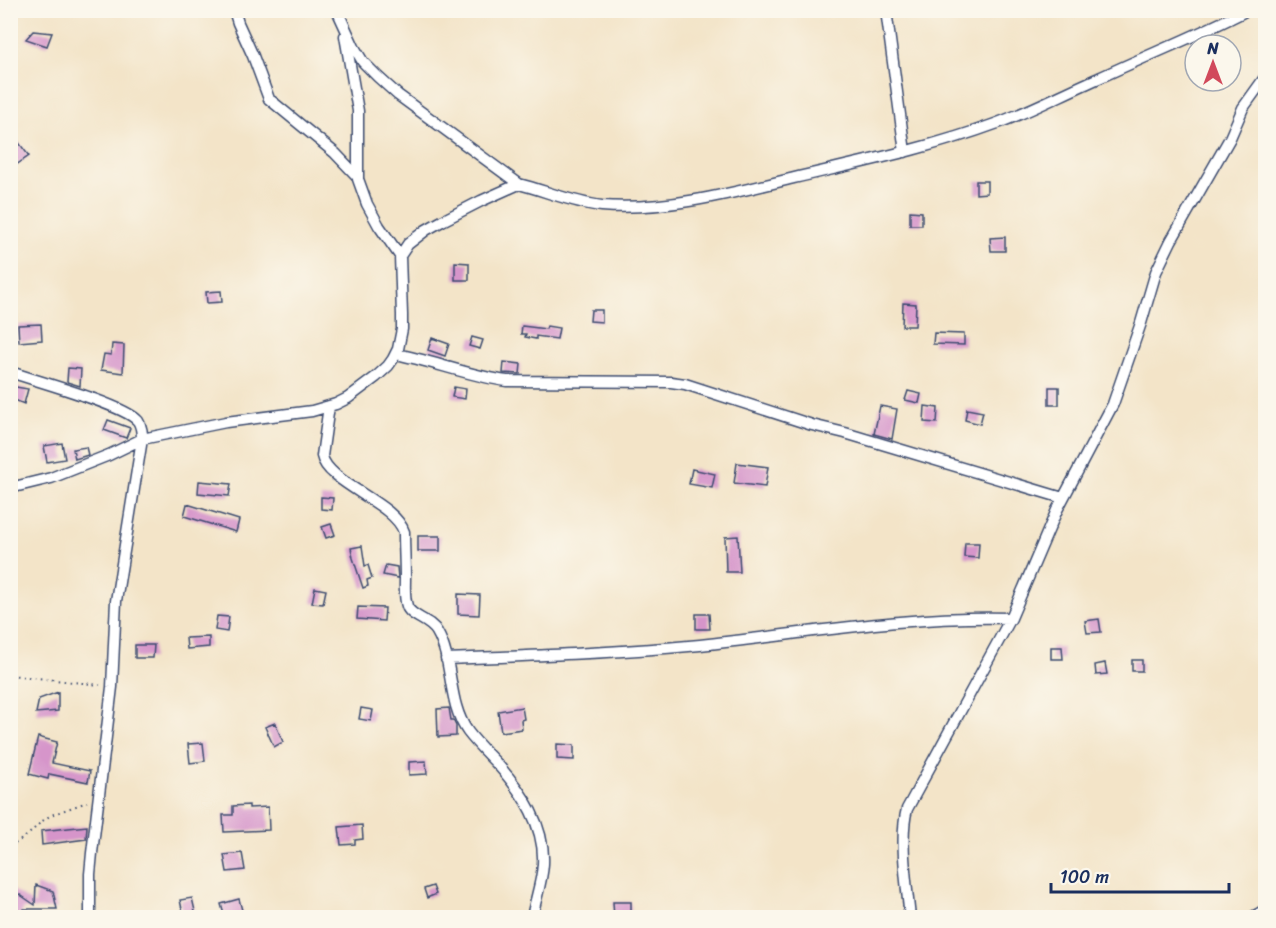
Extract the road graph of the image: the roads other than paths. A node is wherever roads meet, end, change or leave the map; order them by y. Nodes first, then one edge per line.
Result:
1 (234, 10) edge
2 (337, 10) edge
3 (886, 10) edge
4 (1247, 10) edge
5 (344, 27) junction
6 (1266, 76) edge
7 (905, 152) junction
8 (357, 176) junction
9 (519, 184) junction
10 (400, 256) junction
11 (396, 354) junction
12 (10, 372) edge
13 (329, 406) junction
14 (142, 439) junction
15 (10, 489) edge
16 (1063, 498) junction
17 (1011, 618) junction
18 (446, 659) junction
19 (1266, 909) edge
20 (90, 918) edge
21 (532, 918) edge
22 (910, 918) edge
23 (1251, 918) edge

1 - 8 street
2 - 5 street
3 - 7 street
4 - 7 street
5 - 8 street
5 - 9 street
6 - 16 street
7 - 9 street
8 - 10 street
9 - 10 street
10 - 11 street
11 - 13 street
11 - 16 street
12 - 14 street
13 - 14 street
13 - 18 street
14 - 15 street
14 - 20 street
16 - 17 street
17 - 18 street
17 - 22 street
18 - 21 street
19 - 23 street

